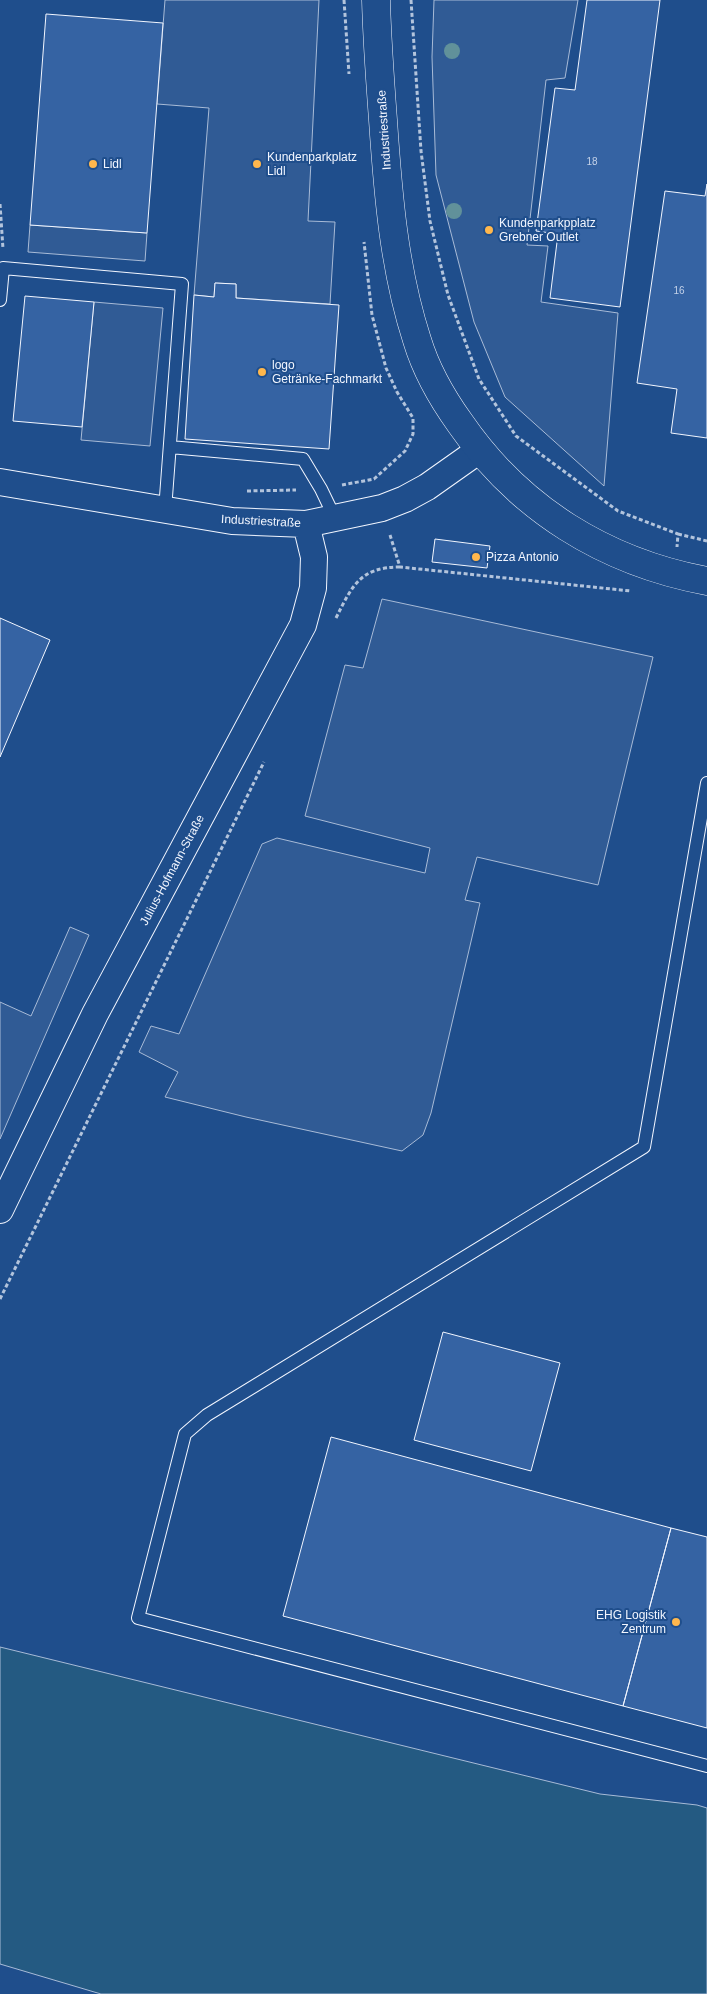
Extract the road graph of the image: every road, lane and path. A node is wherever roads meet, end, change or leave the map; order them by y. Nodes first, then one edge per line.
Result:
1 (344, 0) edge
2 (376, 0) edge
3 (411, 0) edge
4 (349, 81) dead end
5 (0, 204) edge
6 (363, 237) dead end
7 (3, 268) junction
8 (0, 300) edge
9 (170, 447) junction
10 (478, 451) junction
11 (374, 479) junction
12 (0, 482) edge
13 (322, 489) junction
14 (245, 491) dead end
15 (382, 508) junction
16 (165, 510) junction
17 (335, 518) junction
18 (306, 524) junction
19 (678, 534) junction
20 (707, 541) edge
21 (400, 568) junction
22 (674, 575) junction
23 (707, 581) edge
24 (634, 592) dead end
25 (336, 618) dead end
26 (266, 757) dead end
27 (707, 783) edge
28 (0, 1210) edge
29 (0, 1299) edge
30 (707, 1766) edge

1 - 4 path
2 - 10 main road, Industriestraße
3 - 19 path
5 - 7 path
6 - 11 path
7 - 8 lane
7 - 9 lane
9 - 13 lane
9 - 16 lane
10 - 15 street, Industriestraße
10 - 22 main road, Industriestraße
11 - 13 path
11 - 15 path
12 - 16 street, Industriestraße
13 - 14 path
13 - 17 lane
15 - 17 street, Industriestraße
15 - 21 path
16 - 18 street, Industriestraße
17 - 18 street, Industriestraße
18 - 28 street, Julius-Hofmann-Straße
19 - 20 path
19 - 22 path
21 - 24 path
21 - 25 path
22 - 23 main road, Industriestraße
26 - 29 path
27 - 30 lane

